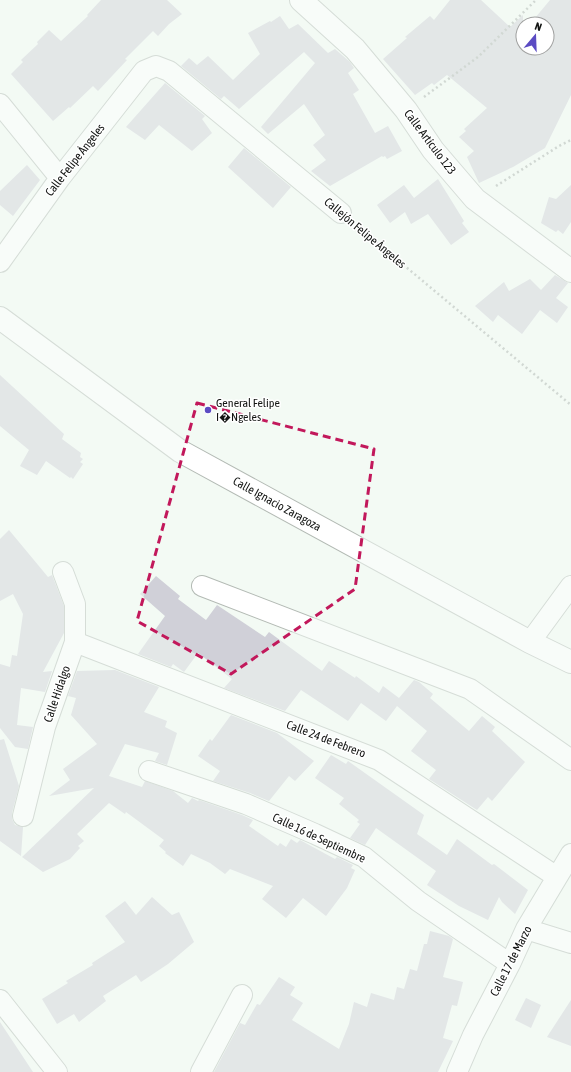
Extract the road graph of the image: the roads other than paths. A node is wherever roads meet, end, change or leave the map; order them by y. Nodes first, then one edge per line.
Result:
1 (301, 0) edge
2 (156, 66) joint
3 (0, 104) edge
4 (60, 178) junction
5 (341, 213) road end
6 (0, 262) edge
7 (571, 272) edge
8 (0, 318) edge
9 (63, 572) dead end
10 (202, 586) dead end
11 (571, 586) edge
12 (74, 642) junction
13 (530, 642) junction
14 (571, 662) edge
15 (571, 760) edge
16 (149, 771) dead end
17 (23, 816) dead end
18 (571, 854) edge
19 (557, 877) junction
20 (526, 929) junction
21 (571, 943) edge
22 (510, 964) junction
23 (242, 995) dead end
24 (0, 1000) edge
25 (58, 1072) edge
26 (201, 1072) edge
27 (457, 1072) edge

1 - 7 street, Calle Artículo 123
2 - 4 street, Calle Felipe Ángeles
2 - 5 street, Callejón Felipe Ángeles
3 - 4 street
4 - 6 street, Calle Felipe Ángeles
8 - 13 street, Calle Ignacio Zaragoza
9 - 12 street, Calle Hidalgo
10 - 15 street
11 - 13 street
12 - 17 street, Calle Hidalgo
12 - 19 street, Calle 24 de Febrero
13 - 14 street, Calle Ignacio Zaragoza
16 - 22 street, Calle 16 de Septiembre
18 - 19 street, Calle 17 de Marzo
19 - 20 street, Calle 17 de Marzo
20 - 21 street
20 - 22 street, Calle 17 de Marzo
22 - 27 street, Calle 17 de Marzo
23 - 26 street
24 - 25 street

